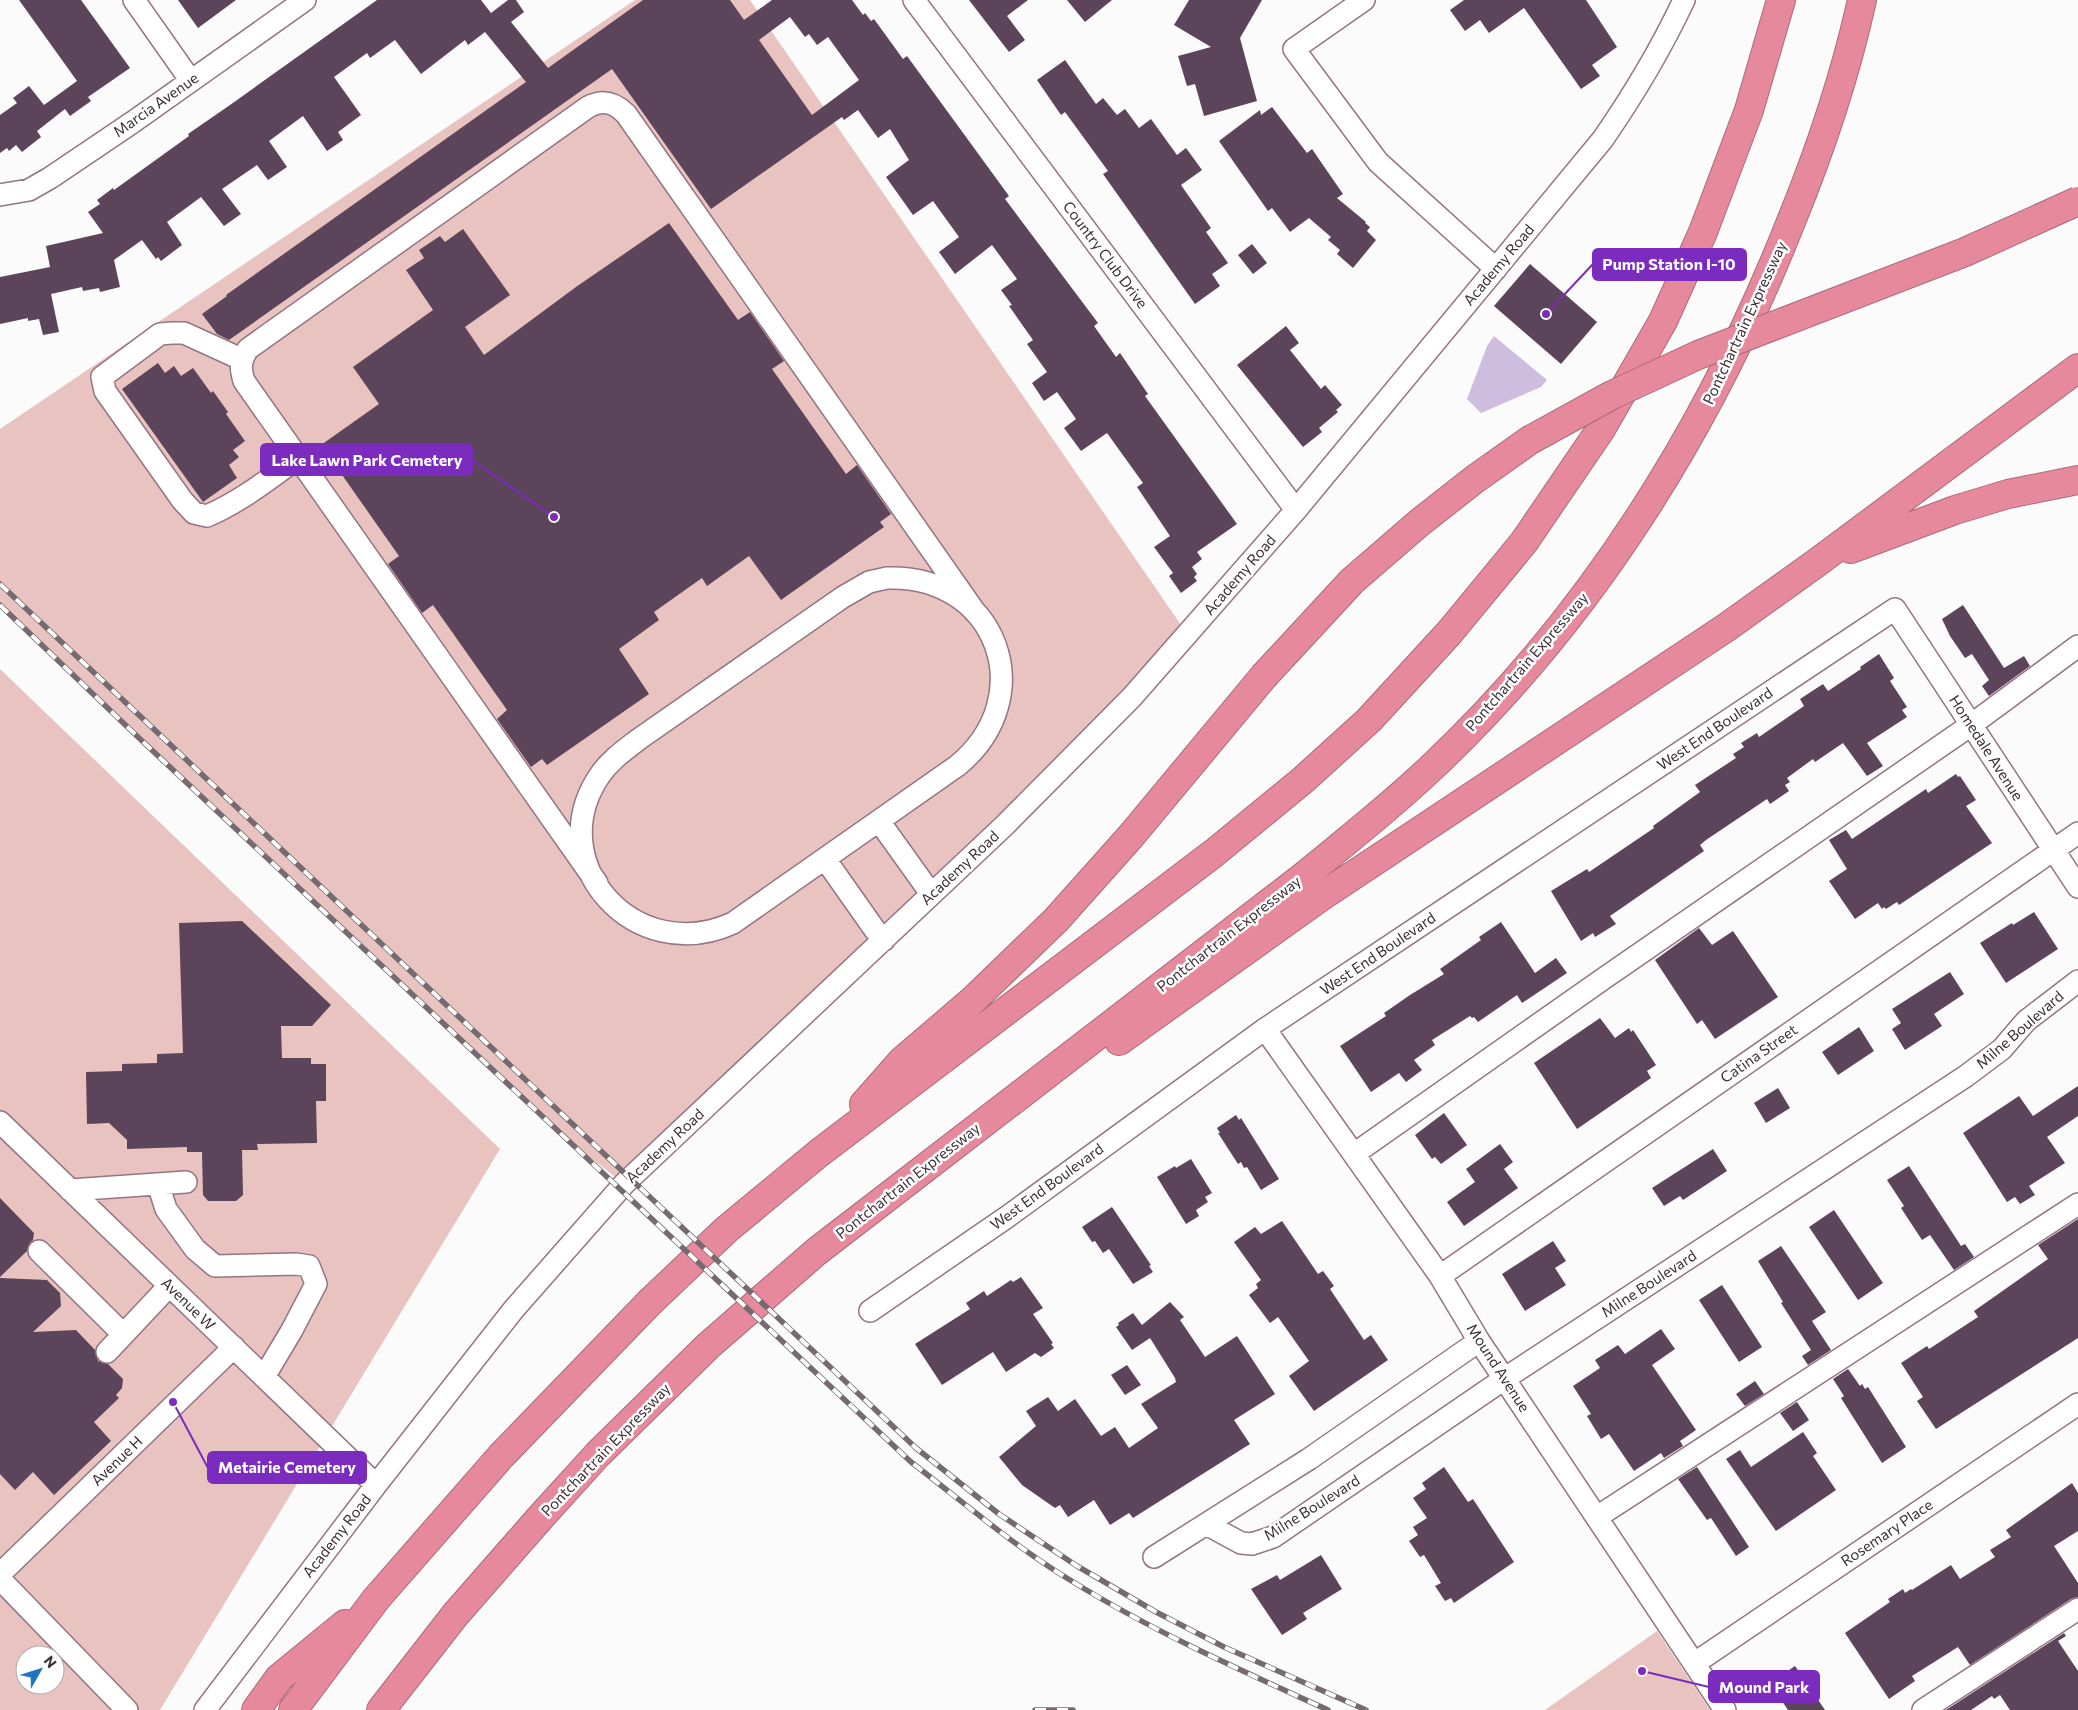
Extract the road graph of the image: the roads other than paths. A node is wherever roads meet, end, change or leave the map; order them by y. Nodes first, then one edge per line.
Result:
1 (134, 0) edge
2 (305, 0) edge
3 (914, 0) edge
4 (1364, 0) edge
5 (1684, 0) edge
6 (1781, 0) edge
7 (1862, 0) edge
8 (191, 81) junction
9 (0, 195) edge
10 (2078, 201) edge
11 (1496, 269) junction
12 (241, 359) junction
13 (2078, 368) edge
14 (298, 458) junction
15 (2078, 480) edge
16 (1296, 510) junction
17 (1815, 564) junction
18 (1895, 609) joint
19 (975, 612) junction
20 (2078, 646) edge
21 (1971, 725) junction
22 (879, 820) junction
23 (2078, 833) edge
24 (2053, 850) junction
25 (825, 859) junction
26 (597, 884) junction
27 (2078, 887) edge
28 (932, 894) junction
29 (884, 940) junction
30 (2078, 981) edge
31 (1265, 1029) junction
32 (0, 1122) edge
33 (819, 1153) junction
34 (1354, 1154) junction
35 (933, 1161) junction
36 (186, 1182) dead end
37 (158, 1184) junction
38 (70, 1190) junction
39 (2078, 1204) edge
40 (39, 1251) dead end
41 (1440, 1276) junction
42 (169, 1286) junction
43 (870, 1311) dead end
44 (124, 1334) junction
45 (1479, 1341) junction
46 (234, 1347) junction
47 (107, 1352) dead end
48 (264, 1377) junction
49 (1504, 1379) junction
50 (2078, 1404) edge
51 (376, 1485) junction
52 (1597, 1517) junction
53 (1206, 1524) junction
54 (1154, 1557) dead end
55 (0, 1574) edge
56 (0, 1579) edge
57 (376, 1599) junction
58 (2078, 1609) edge
59 (1695, 1663) junction
60 (127, 1710) edge
61 (205, 1710) edge
62 (256, 1710) edge
63 (294, 1710) edge
64 (381, 1710) edge
65 (1725, 1710) edge
66 (1923, 1710) edge

1 - 8 street
2 - 8 street, Marcia Avenue
3 - 16 street, Country Club Drive
4 - 11 street
5 - 11 street, Academy Road
6 - 33 highway
7 - 35 highway, Pontchartrain Expressway
8 - 9 street, Marcia Avenue
10 - 33 highway, bridge
11 - 16 street, Academy Road
12 - 14 street
12 - 14 street
12 - 19 street
13 - 17 highway
14 - 26 street
15 - 17 highway
16 - 28 street, Academy Road
17 - 35 highway
18 - 21 street, Homedale Avenue
18 - 31 street, West End Boulevard
19 - 22 street
19 - 26 street
20 - 21 street
21 - 24 street, Homedale Avenue
21 - 34 street
22 - 25 street
22 - 28 street
23 - 24 street, Catina Street
24 - 27 street, Homedale Avenue
24 - 41 street, Catina Street
25 - 26 street
25 - 29 street
28 - 29 street, Academy Road
29 - 51 street, Academy Road
30 - 49 street, Milne Boulevard
31 - 34 street, Mound Avenue
31 - 43 street, West End Boulevard
32 - 38 street, Avenue W
33 - 57 highway
34 - 41 street, Mound Avenue
35 - 64 highway, Pontchartrain Expressway
36 - 37 street
37 - 38 street
37 - 48 street
38 - 42 street, Avenue W
39 - 52 street
40 - 44 street
41 - 45 street, Mound Avenue
42 - 44 street
42 - 46 street, Avenue W
44 - 47 street
45 - 49 street, Mound Avenue
45 - 53 street
46 - 48 street, Avenue W
46 - 55 street, Avenue H
48 - 51 street, Avenue W
49 - 52 street, Mound Avenue
49 - 53 street, Milne Boulevard
50 - 59 street, Rosemary Place
51 - 61 street, Academy Road
52 - 59 street, Mound Avenue
53 - 54 street
56 - 60 street
57 - 62 highway
57 - 63 highway
58 - 66 street
59 - 65 street, Mound Avenue

